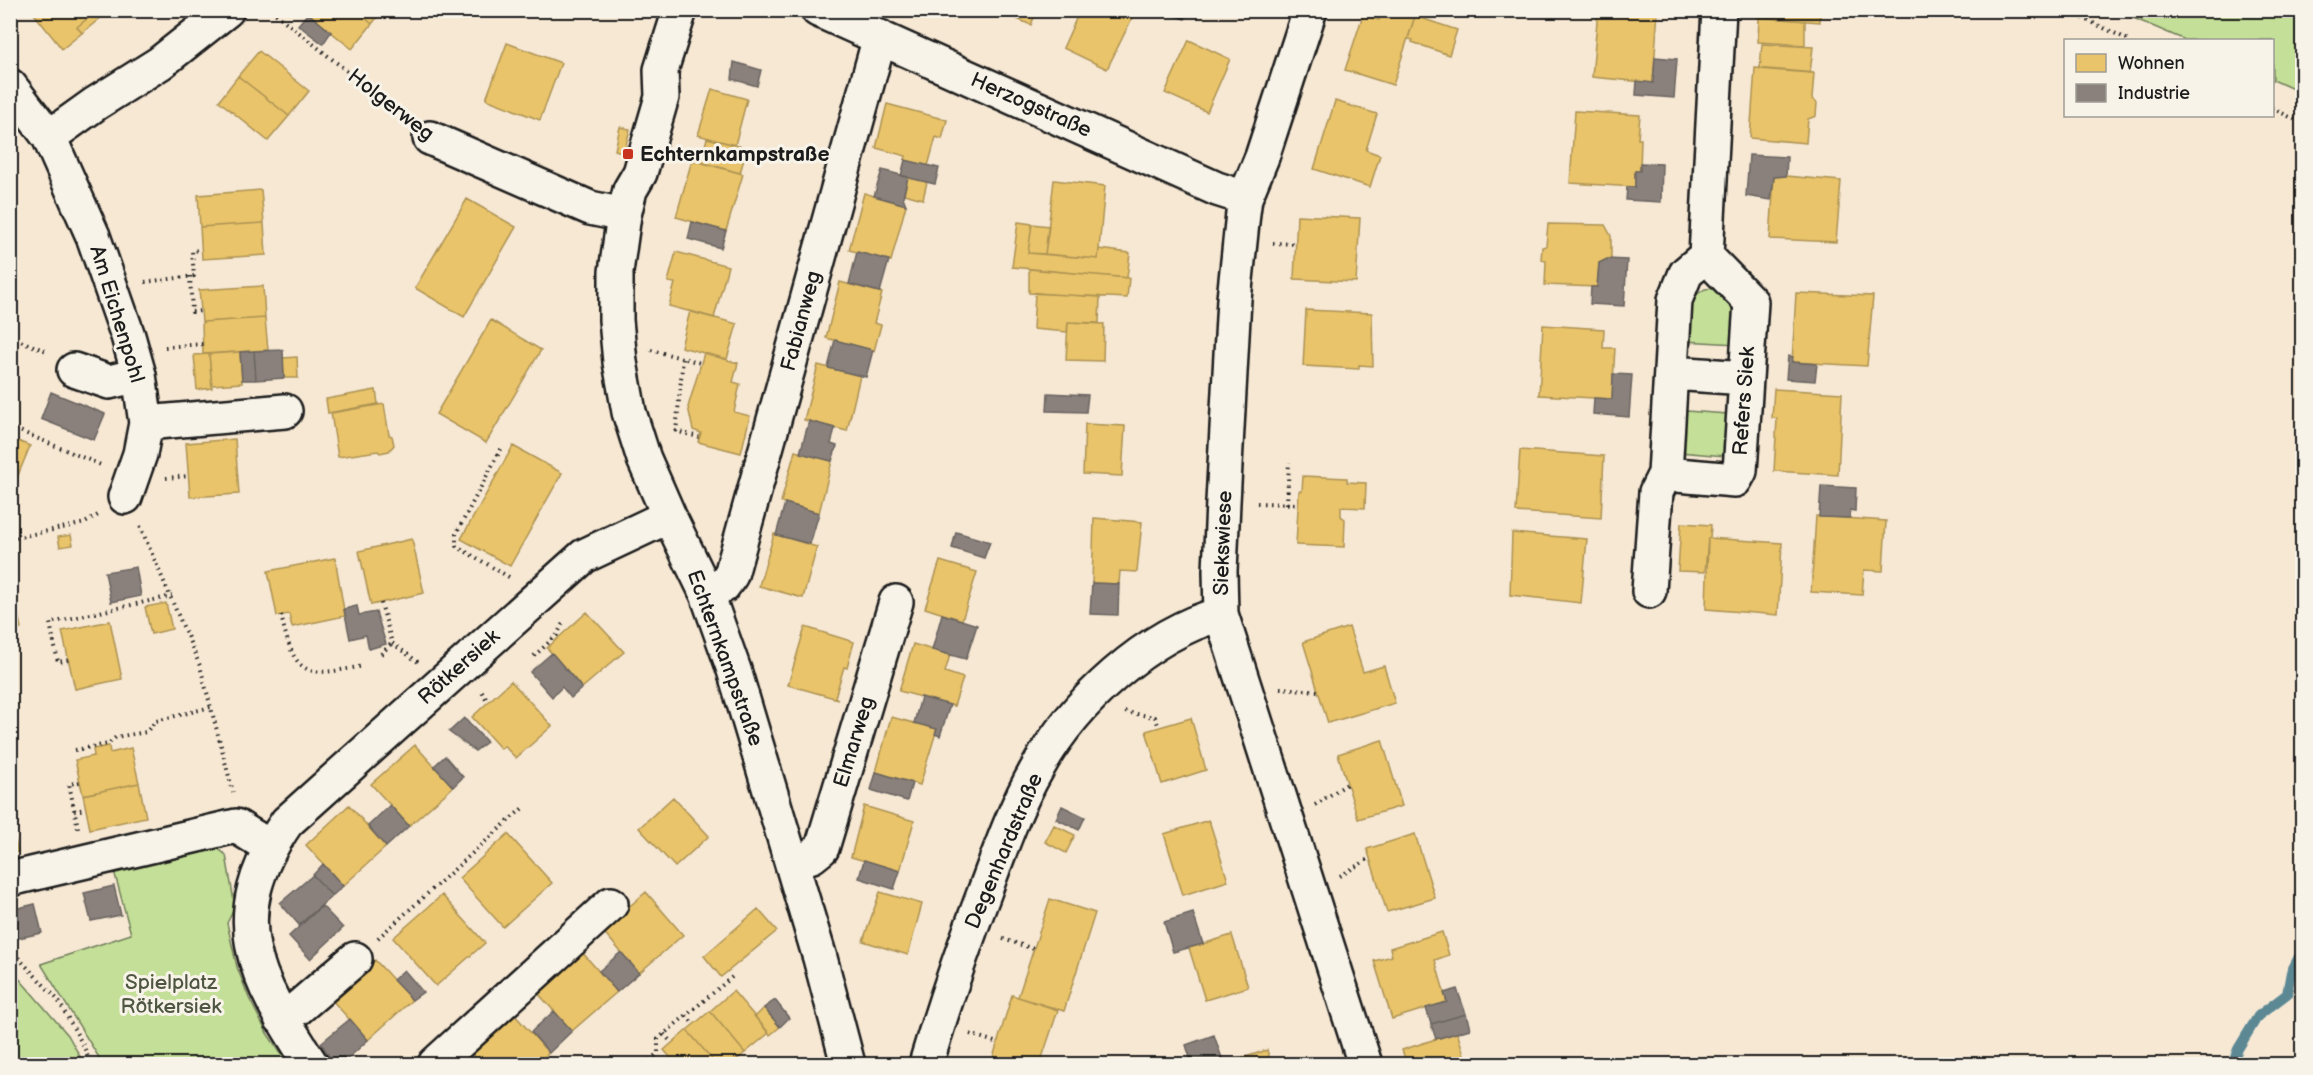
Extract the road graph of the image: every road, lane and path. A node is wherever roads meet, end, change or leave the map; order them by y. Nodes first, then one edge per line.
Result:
1 (227, 10) edge
2 (271, 10) edge
3 (680, 10) edge
4 (818, 10) edge
5 (1310, 10) edge
6 (1719, 10) edge
7 (2066, 10) edge
8 (880, 37) junction
9 (2127, 39) edge
10 (10, 87) edge
11 (2274, 109) edge
12 (2302, 123) edge
13 (49, 137) junction
14 (430, 138) joint
15 (1245, 198) junction
16 (624, 215) junction
17 (1268, 243) dead end
18 (1296, 244) dead end
19 (201, 250) dead end
20 (1706, 256) junction
21 (190, 276) junction
22 (113, 292) junction
23 (201, 311) dead end
24 (642, 347) dead end
25 (683, 358) junction
26 (701, 363) dead end
27 (74, 370) dead end
28 (1672, 373) junction
29 (139, 375) junction
30 (1746, 378) junction
31 (285, 411) dead end
32 (146, 423) junction
33 (10, 427) edge
34 (668, 430) dead end
35 (676, 432) junction
36 (699, 437) dead end
37 (501, 449) dead end
38 (1289, 462) dead end
39 (1665, 474) junction
40 (129, 488) junction
41 (1259, 503) dead end
42 (1287, 504) junction
43 (1299, 504) dead end
44 (669, 516) junction
45 (10, 539) edge
46 (514, 580) dead end
47 (1649, 591) dead end
48 (707, 594) junction
49 (171, 596) junction
50 (896, 602) dead end
51 (381, 603) dead end
52 (1221, 614) junction
53 (281, 615) dead end
54 (392, 643) junction
55 (381, 654) dead end
56 (68, 660) dead end
57 (364, 666) dead end
58 (425, 668) dead end
59 (1273, 690) dead end
60 (1318, 691) dead end
61 (211, 707) junction
62 (1119, 711) dead end
63 (1159, 727) dead end
64 (75, 750) dead end
65 (80, 782) dead end
66 (1347, 784) dead end
67 (525, 806) dead end
68 (1313, 807) dead end
69 (86, 809) dead end
70 (74, 811) junction
71 (236, 826) junction
72 (270, 847) junction
73 (1370, 858) dead end
74 (84, 861) junction
75 (792, 863) junction
76 (1336, 878) dead end
77 (10, 879) edge
78 (611, 904) dead end
79 (996, 937) dead end
80 (10, 949) edge
81 (1034, 949) dead end
82 (355, 959) joint
83 (732, 977) dead end
84 (686, 1016) junction
85 (281, 1018) junction
86 (694, 1024) dead end
87 (966, 1033) dead end
88 (664, 1034) junction
89 (672, 1043) dead end
90 (998, 1043) dead end
91 (646, 1064) edge
92 (91, 1065) edge
93 (311, 1065) edge
94 (435, 1065) edge
95 (848, 1065) edge
96 (926, 1065) edge
97 (1365, 1065) edge

1 - 13 street
2 - 14 path, Holgerweg
3 - 16 street, Echternkampstraße
4 - 8 street, Herzogstraße
5 - 15 street, Siekswiese
6 - 20 street
7 - 9 path
8 - 15 street, Herzogstraße
8 - 48 street, Fabianweg
10 - 13 street, Am Eichenpohl
11 - 12 path
13 - 22 street, Am Eichenpohl
14 - 16 street, Holgerweg
15 - 52 street, Siekswiese
16 - 44 street, Echternkampstraße
17 - 18 path
19 - 21 path
20 - 28 street
20 - 30 street, Refers Siek
21 - 22 path
21 - 23 path
22 - 29 street, Am Eichenpohl
24 - 25 path
25 - 26 path
25 - 35 path
27 - 29 street
28 - 30 street
28 - 39 street
29 - 32 street, Am Eichenpohl
30 - 39 street, Refers Siek
31 - 32 street
32 - 40 street, Am Eichenpohl
33 - 40 path
34 - 35 path
35 - 36 path
37 - 46 path
38 - 42 path
39 - 47 street
40 - 45 path
40 - 49 path
41 - 42 path
42 - 43 path
44 - 48 street, Echternkampstraße
44 - 72 street, Rötkersiek
48 - 75 street, Echternkampstraße
49 - 56 path
49 - 61 path
50 - 75 street, Elmarweg
51 - 54 path
52 - 96 street, Degenhardstraße
52 - 97 street, Siekswiese
53 - 57 path
54 - 55 path
54 - 58 path
59 - 60 path
61 - 64 path
61 - 71 path
62 - 63 path
65 - 70 path
66 - 68 path
67 - 82 path
69 - 70 path
70 - 74 path
71 - 72 street
71 - 74 street
72 - 85 street, Rötkersiek
73 - 76 path
74 - 77 street
75 - 95 street, Echternkampstraße
78 - 94 street
79 - 81 path
80 - 92 path
82 - 85 street
83 - 84 path
84 - 86 path
84 - 88 path
85 - 93 street, Rötkersiek
87 - 90 path
88 - 89 path
88 - 91 path

